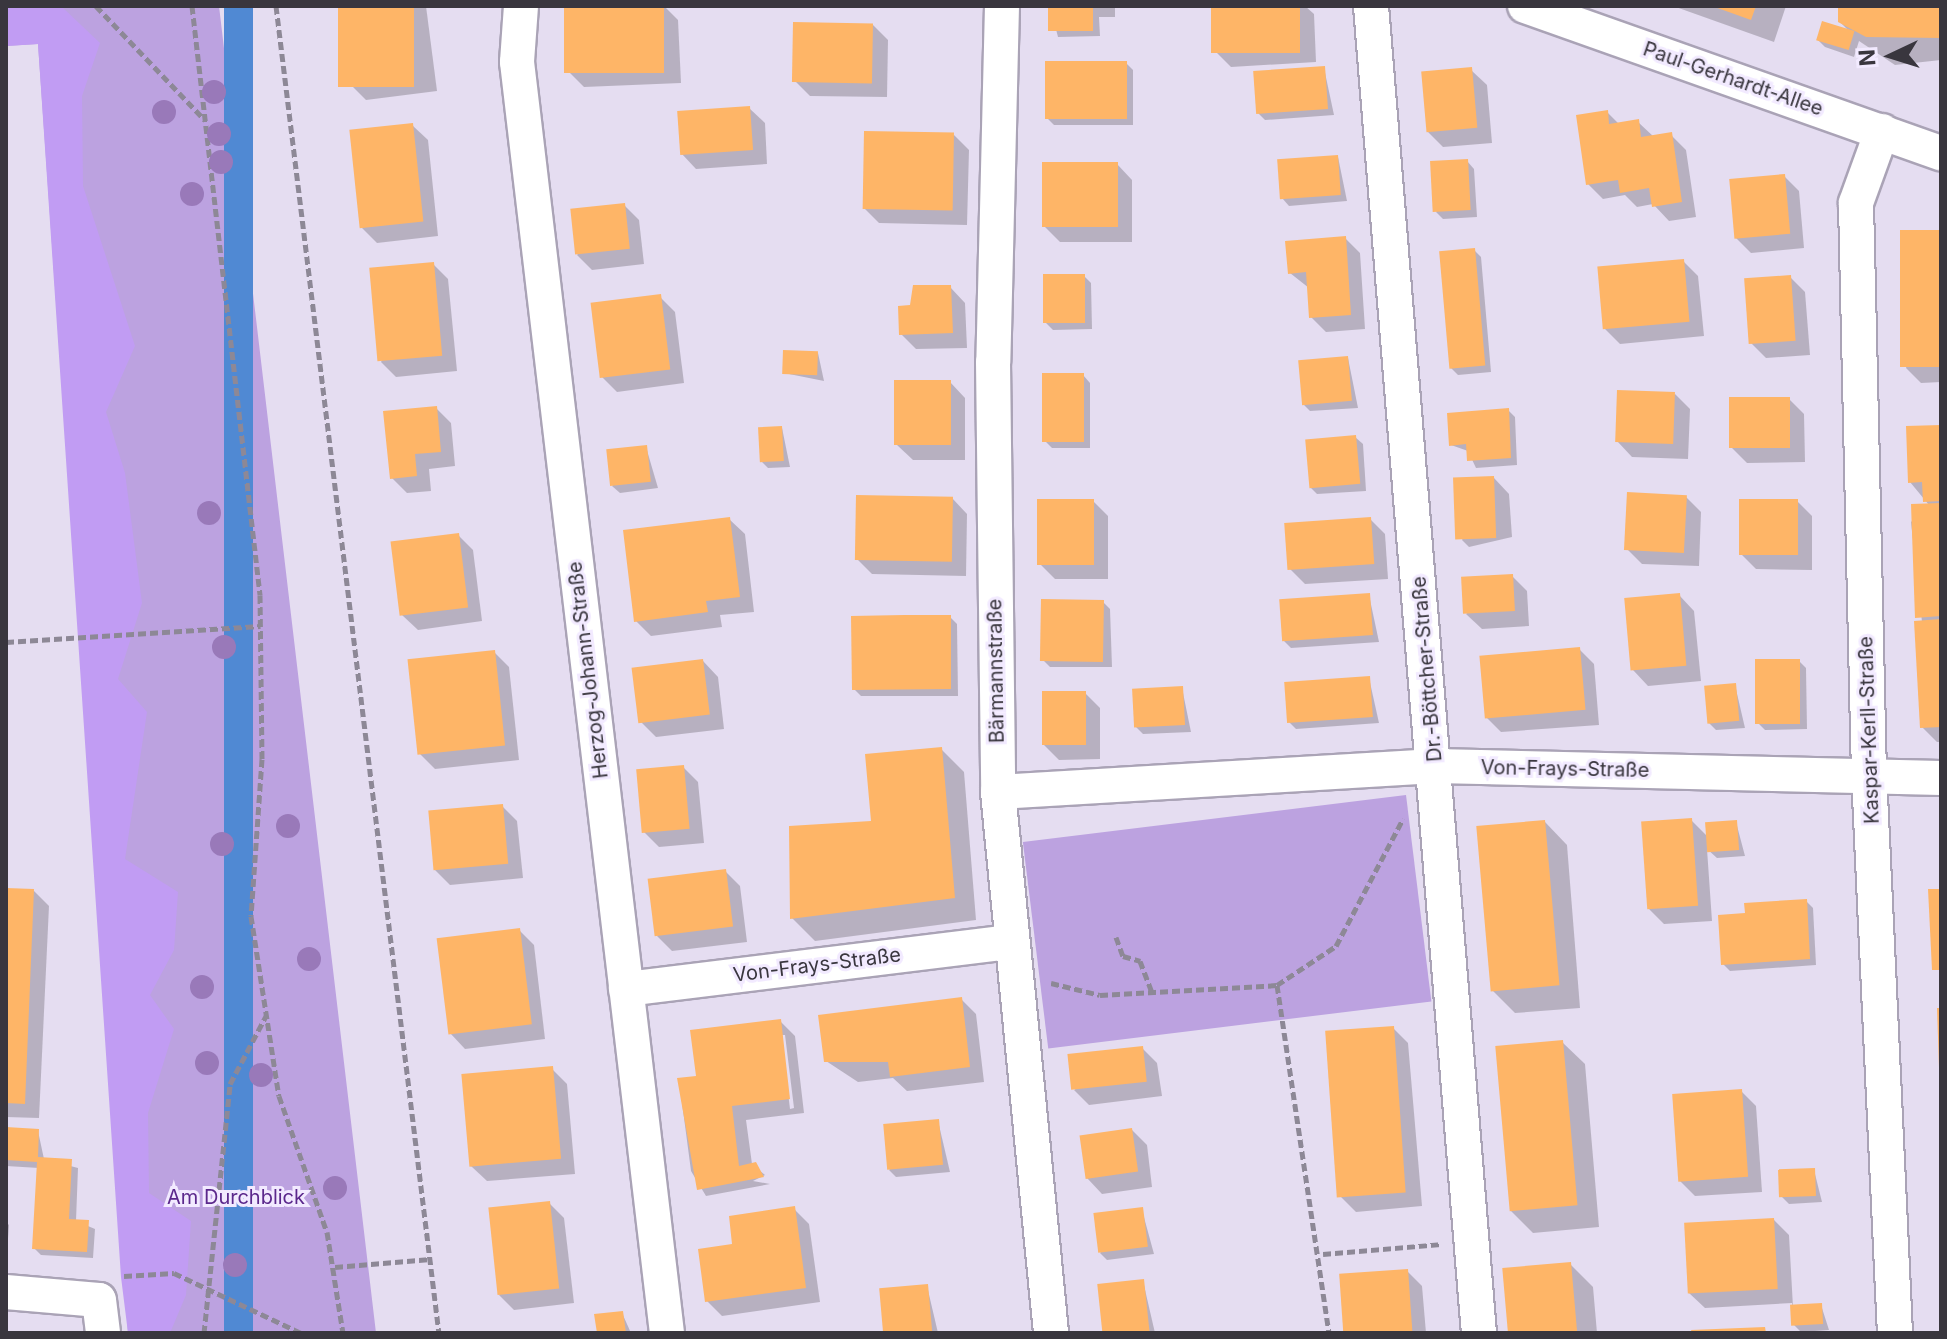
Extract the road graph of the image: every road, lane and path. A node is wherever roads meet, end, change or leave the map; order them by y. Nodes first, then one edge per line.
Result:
1 (96, 6) edge
2 (192, 6) edge
3 (276, 6) edge
4 (521, 6) edge
5 (1002, 6) edge
6 (1371, 6) edge
7 (1525, 6) edge
8 (205, 120) junction
9 (1882, 131) junction
10 (1941, 153) edge
11 (260, 626) junction
12 (6, 642) edge
13 (1435, 766) junction
14 (1869, 774) junction
15 (1941, 778) edge
16 (998, 792) junction
17 (1116, 937) dead end
18 (1010, 958) junction
19 (1277, 985) junction
20 (626, 989) junction
21 (1152, 992) junction
22 (266, 1015) junction
23 (1474, 1242) junction
24 (1323, 1254) junction
25 (431, 1259) junction
26 (335, 1267) junction
27 (121, 1277) dead end
28 (211, 1287) junction
29 (6, 1292) edge
30 (103, 1333) edge
31 (204, 1333) edge
32 (301, 1333) edge
33 (343, 1333) edge
34 (439, 1333) edge
35 (667, 1333) edge
36 (1051, 1333) edge
37 (1329, 1333) edge
38 (1479, 1333) edge
39 (1895, 1333) edge

1 - 8 path
2 - 8 path
3 - 25 path
4 - 20 street, Herzog-Johann-Straße
5 - 16 street, Bärmannstraße
6 - 13 street, Dr.-Böttcher-Straße
7 - 9 street, Paul-Gerhardt-Allee
8 - 11 path
9 - 10 street, Paul-Gerhardt-Allee
9 - 14 street, Kaspar-Kerll-Straße
11 - 12 path
11 - 22 path
13 - 14 street, Von-Frays-Straße
13 - 16 street, Von-Frays-Straße
13 - 19 path
13 - 23 street, Dr.-Böttcher-Straße
14 - 15 street, Von-Frays-Straße
14 - 39 street, Kaspar-Kerll-Straße
16 - 18 street, Bärmannstraße
17 - 21 path
18 - 20 street, Von-Frays-Straße
18 - 21 path
18 - 36 street, Bärmannstraße
19 - 21 path
19 - 24 path
20 - 35 street, Herzog-Johann-Straße
22 - 26 path
22 - 28 path
23 - 24 path
23 - 38 street, Dr.-Böttcher-Straße
24 - 37 path
25 - 26 path
25 - 34 path
26 - 33 path
27 - 28 path
28 - 31 path
28 - 32 path
29 - 30 street

